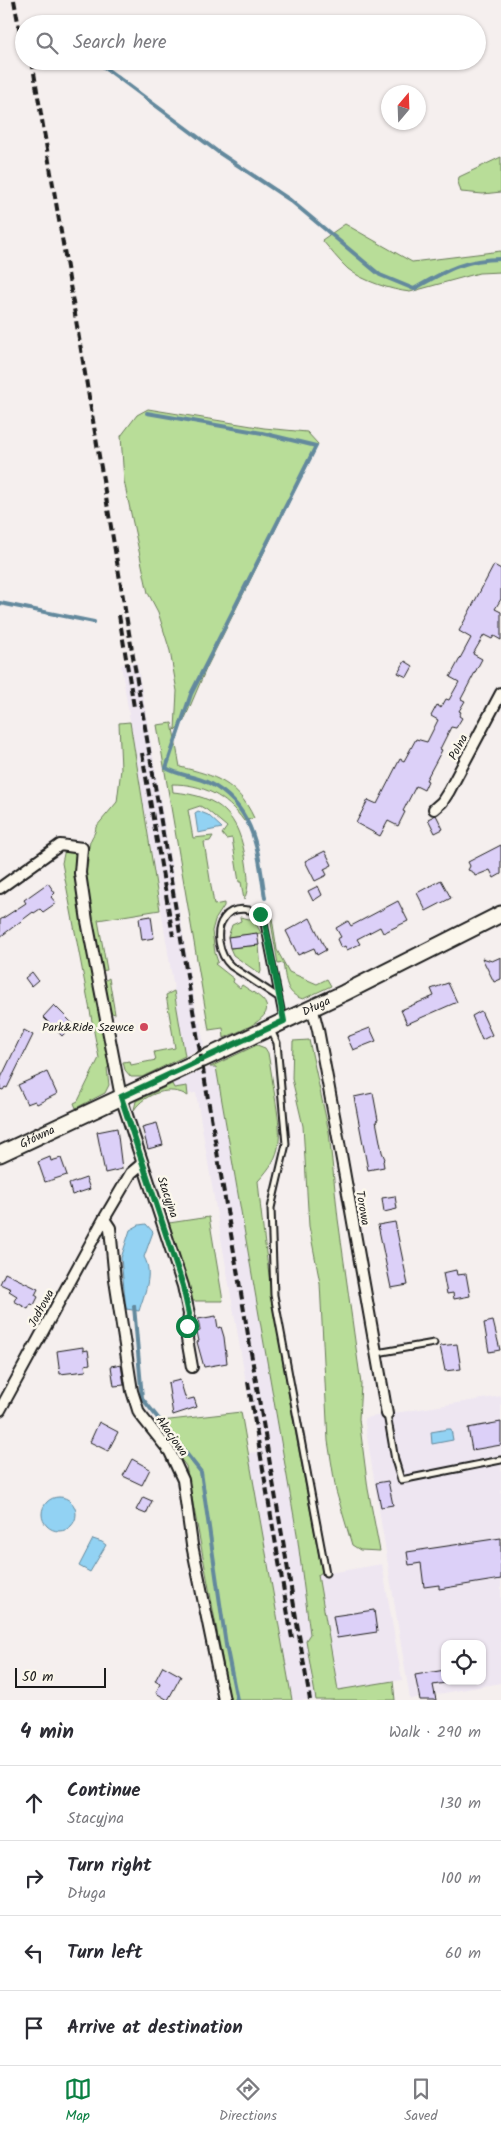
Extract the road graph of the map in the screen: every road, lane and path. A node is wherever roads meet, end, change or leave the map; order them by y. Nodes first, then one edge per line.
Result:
1 (501, 693) edge
2 (434, 809) dead end
3 (0, 888) edge
4 (501, 914) edge
5 (278, 997) junction
6 (312, 1008) junction
7 (277, 1024) junction
8 (121, 1097) junction
9 (75, 1118) joint
10 (0, 1154) edge
11 (143, 1163) junction
12 (104, 1219) junction
13 (434, 1343) dead end
14 (376, 1353) junction
15 (192, 1366) dead end
16 (0, 1410) edge
17 (387, 1414) joint
18 (501, 1460) edge
19 (326, 1573) dead end
20 (224, 1700) edge

1 - 2 street, Polna
3 - 8 street, Stacyjna
4 - 6 street, Długa
5 - 5 lane
5 - 7 lane
6 - 7 street, Długa
6 - 14 street, Torowa
7 - 8 street, Długa
7 - 19 lane
8 - 9 street, Długa
8 - 11 street, Stacyjna
9 - 10 street, Główna
11 - 12 street, Jodłowa
11 - 15 street, Stacyjna
12 - 16 street, Jodłowa
12 - 20 street, Akacjowa
13 - 14 lane
14 - 17 street, Torowa
17 - 18 lane

